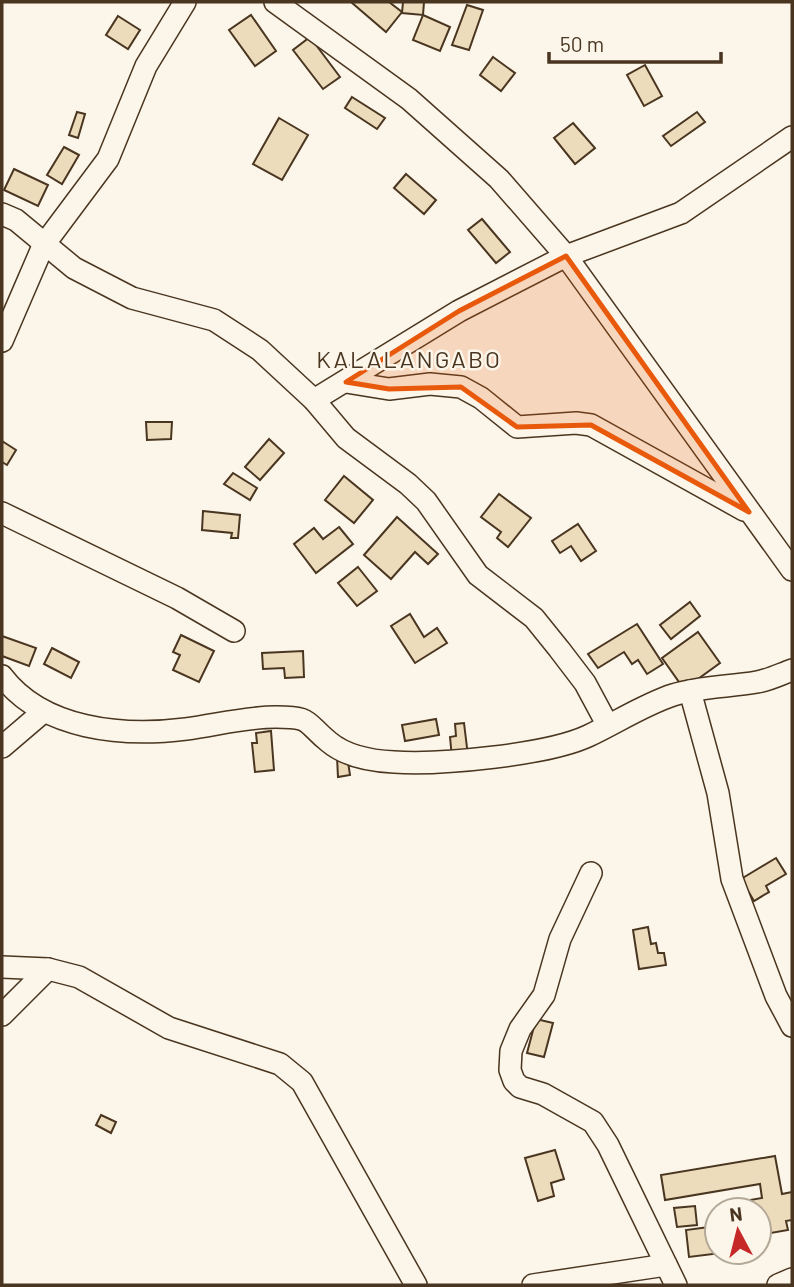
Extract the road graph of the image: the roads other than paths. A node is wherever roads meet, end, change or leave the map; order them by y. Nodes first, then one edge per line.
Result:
1 (186, 2) edge
2 (275, 2) edge
3 (792, 138) edge
4 (2, 214) edge
5 (43, 246) junction
6 (566, 256) junction
7 (2, 341) edge
8 (345, 382) junction
9 (314, 400) junction
10 (749, 512) junction
11 (2, 513) edge
12 (791, 565) edge
13 (234, 631) dead end
14 (792, 670) edge
15 (2, 676) edge
16 (690, 691) junction
17 (43, 712) junction
18 (607, 724) junction
19 (2, 747) edge
20 (591, 873) dead end
21 (2, 967) edge
22 (48, 970) junction
23 (2, 1015) edge
24 (792, 1026) edge
25 (666, 1265) junction
26 (792, 1279) edge
27 (416, 1285) edge
28 (533, 1285) edge
29 (676, 1285) edge
30 (778, 1285) edge

1 - 5 street
2 - 6 street
3 - 6 street
4 - 5 street
5 - 7 street
5 - 9 street
6 - 8 street
6 - 10 street
8 - 9 street
8 - 10 street
9 - 18 street
10 - 12 street
11 - 13 street
14 - 16 street
15 - 17 street
16 - 18 street
16 - 24 street
17 - 18 street
17 - 19 street
20 - 25 street
21 - 22 street
22 - 23 street
22 - 27 street
25 - 28 street
25 - 29 street
26 - 30 street

